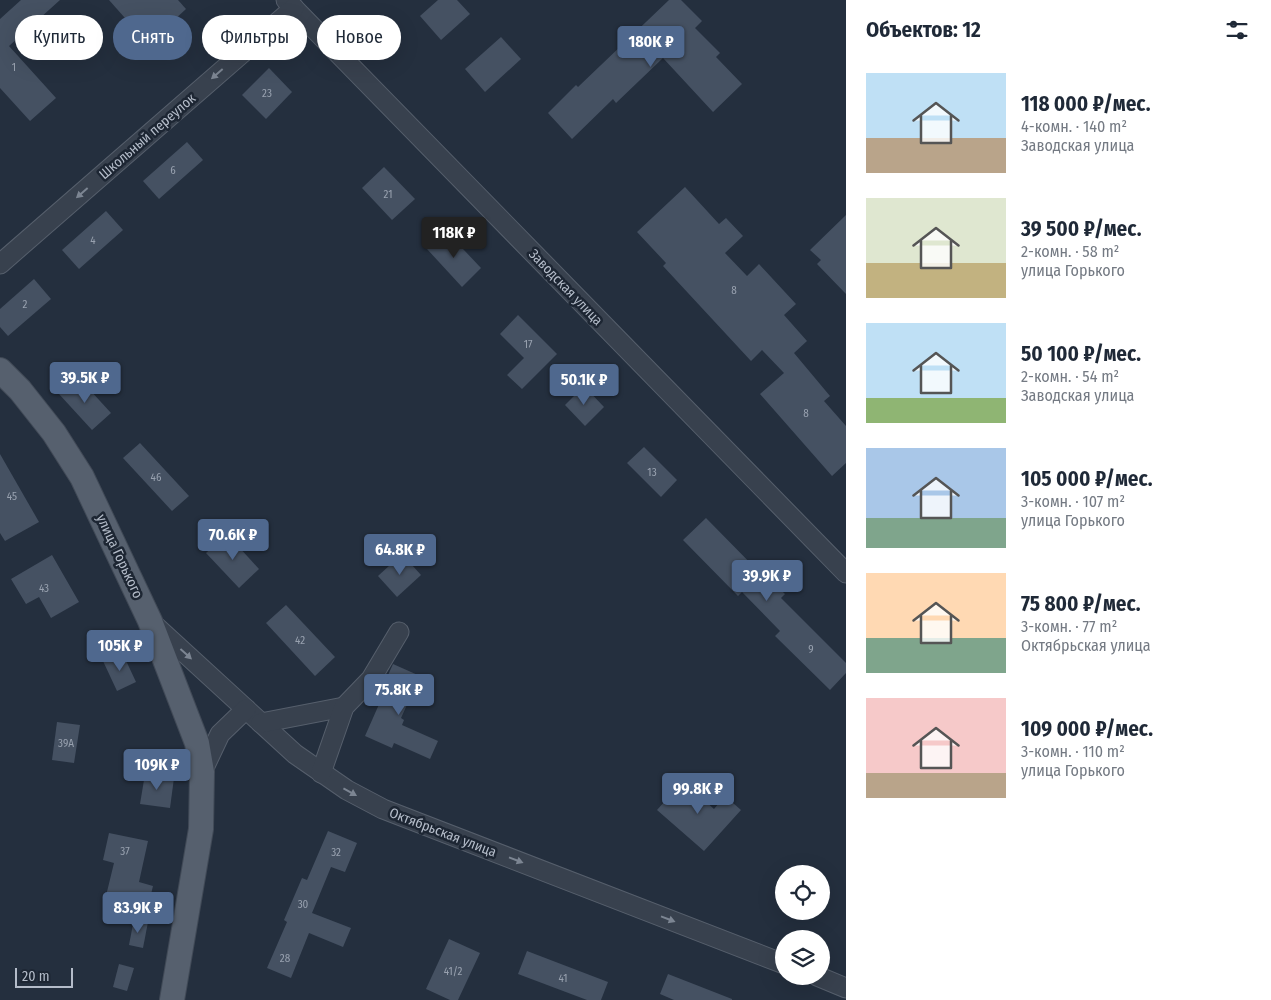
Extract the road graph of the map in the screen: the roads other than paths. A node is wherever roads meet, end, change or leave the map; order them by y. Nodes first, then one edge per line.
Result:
1 (290, 4) edge
2 (0, 264) edge
3 (0, 370) edge
4 (846, 574) edge
5 (150, 621) junction
6 (399, 632) dead end
7 (344, 708) junction
8 (246, 709) junction
9 (261, 723) junction
10 (202, 772) junction
11 (322, 773) junction
12 (775, 961) edge
13 (830, 981) edge
14 (846, 988) edge
15 (172, 1000) edge

1 -> 2 street, Школьный переулок
1 - 4 street, Заводская улица
3 - 5 main road, улица Горького
5 -> 8 street, Октябрьская улица
5 - 10 main road, улица Горького
6 - 7 street
7 - 9 street
7 - 11 street
8 - 9 street, Октябрьская улица
8 - 10 street
9 - 11 street, Октябрьская улица
10 - 15 main road, улица Горького
11 -> 12 street, Октябрьская улица
13 - 14 street

